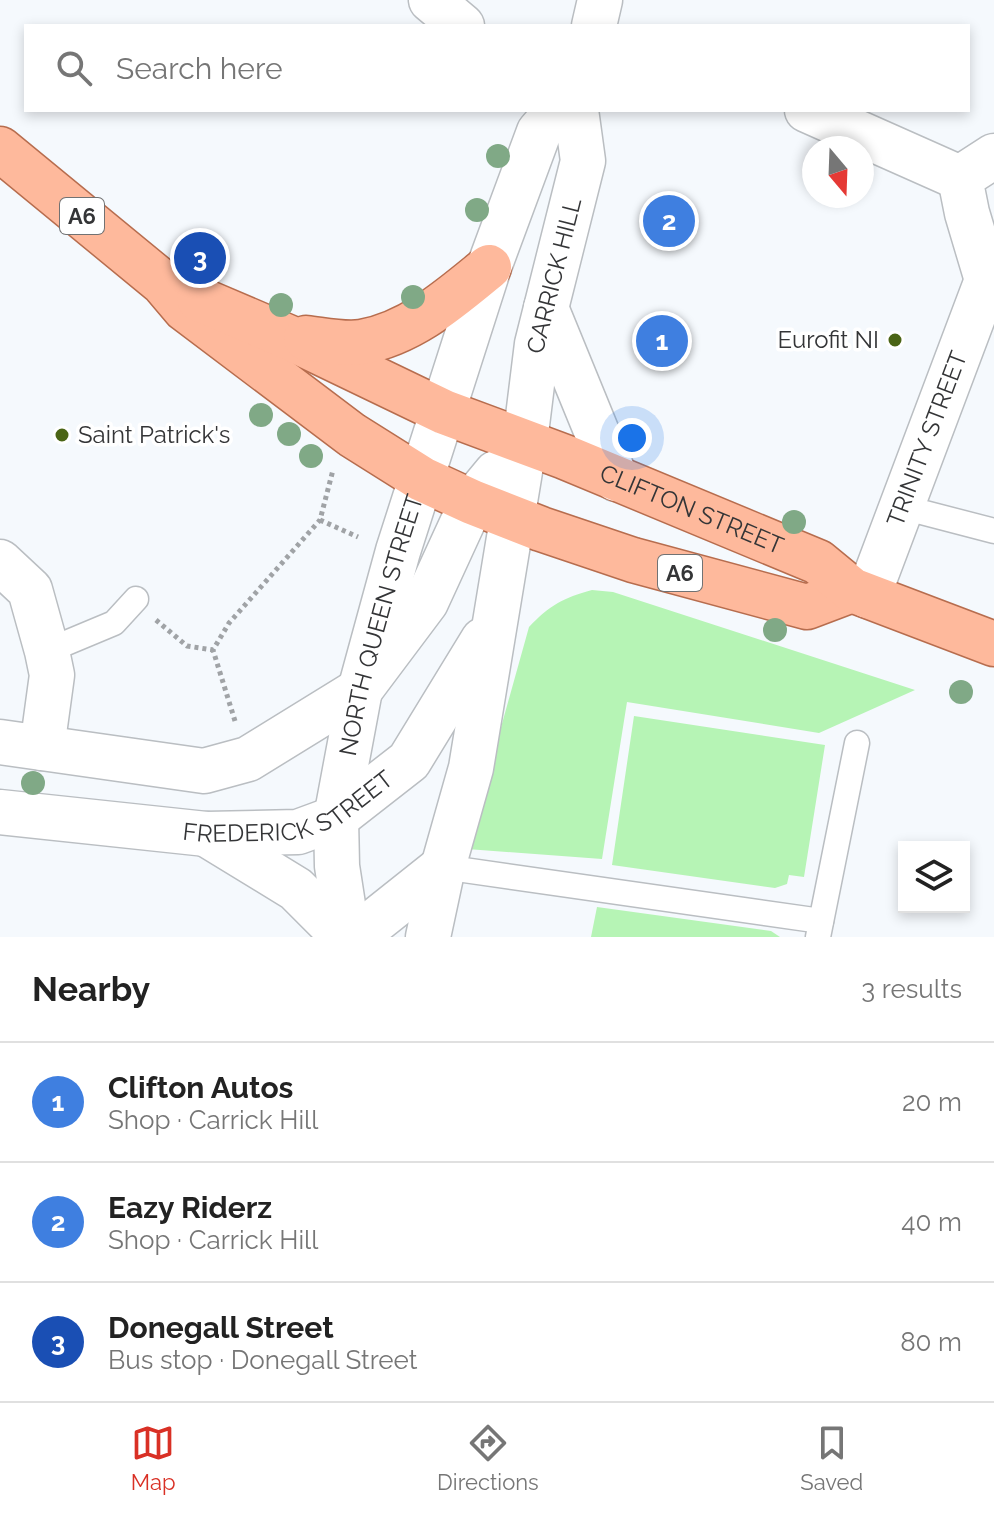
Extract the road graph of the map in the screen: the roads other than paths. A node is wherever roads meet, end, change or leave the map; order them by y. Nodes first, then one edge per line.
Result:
1 (431, 0) edge
2 (600, 0) edge
3 (460, 24) edge
4 (594, 24) edge
5 (556, 112) edge
6 (576, 112) edge
7 (812, 112) edge
8 (0, 149) edge
9 (974, 182) edge
10 (489, 267) junction
11 (991, 281) edge
12 (163, 283) junction
13 (546, 308) junction
14 (288, 337) junction
15 (444, 412) junction
16 (525, 441) junction
17 (422, 479) junction
18 (616, 479) junction
19 (902, 507) junction
20 (491, 508) junction
21 (994, 531) edge
22 (0, 562) edge
23 (860, 593) junction
24 (135, 600) road end
25 (493, 624) junction
26 (994, 644) edge
27 (47, 651) junction
28 (360, 690) junction
29 (0, 742) edge
30 (857, 743) dead end
31 (42, 748) junction
32 (0, 812) edge
33 (336, 818) junction
34 (206, 834) junction
35 (443, 867) junction
36 (820, 929) edge
37 (346, 937) edge
38 (355, 937) edge
39 (428, 937) edge

1 - 3 main road
2 - 4 main road
5 - 10 main road
6 - 13 main road, CARRICK HILL
7 - 9 main road
8 - 12 main road, A6
9 - 11 main road
10 - 14 main road
10 - 15 main road
11 - 19 main road, TRINITY STREET
12 - 14 main road, A6
12 - 17 main road, A6
13 - 16 main road, CARRICK HILL
13 - 18 main road
14 - 15 main road, A6
15 - 16 main road, A6
15 - 17 main road, NORTH QUEEN STREET
16 - 18 main road, CLIFTON STREET / A6
16 - 20 main road
17 - 20 main road, A6
17 - 28 main road, NORTH QUEEN STREET
18 - 23 main road, CLIFTON STREET / A6
19 - 21 lane
19 - 23 main road, TRINITY STREET
20 - 23 main road, A6
20 - 25 main road
20 - 28 main road
22 - 27 main road
23 - 26 main road, CLIFTON STREET / A6
24 - 27 lane
25 - 33 main road, FREDERICK STREET
25 - 35 main road
27 - 31 main road
28 - 31 main road, FREDERICK STREET
28 - 33 main road, NORTH QUEEN STREET
29 - 31 main road, FREDERICK STREET
30 - 36 lane
32 - 34 main road, FREDERICK STREET
33 - 34 main road, FREDERICK STREET
33 - 37 main road, NORTH QUEEN STREET
34 - 37 main road
35 - 36 lane
35 - 38 main road
35 - 39 main road

